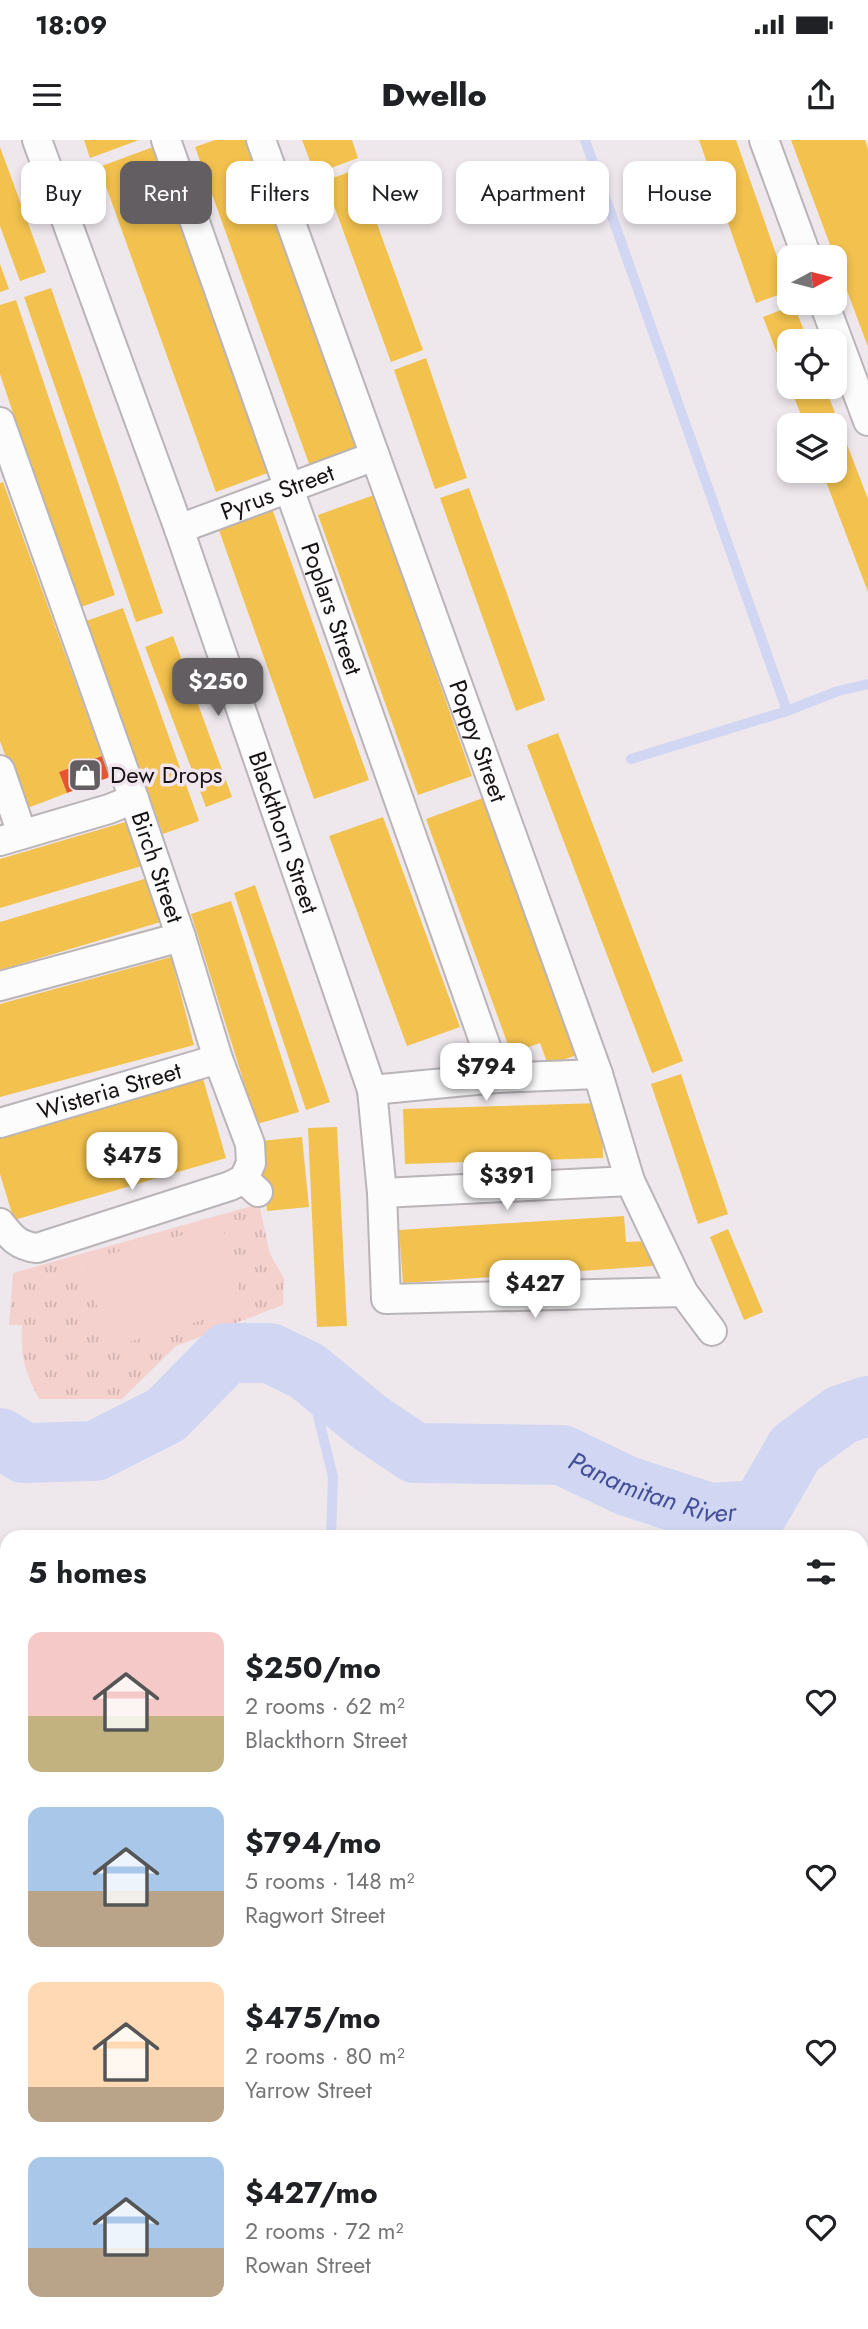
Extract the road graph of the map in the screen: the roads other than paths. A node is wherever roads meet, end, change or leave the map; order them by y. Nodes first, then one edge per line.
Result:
1 (37, 140) edge
2 (166, 140) edge
3 (261, 140) edge
4 (764, 140) edge
5 (803, 245) edge
6 (828, 315) edge
7 (868, 421) edge
8 (0, 422) edge
9 (375, 456) junction
10 (289, 489) junction
11 (179, 529) junction
12 (0, 770) edge
13 (134, 799) junction
14 (11, 837) edge
15 (181, 937) junction
16 (0, 986) edge
17 (218, 1059) junction
18 (598, 1074) junction
19 (497, 1078) junction
20 (372, 1090) junction
21 (0, 1123) edge
22 (630, 1181) junction
23 (382, 1193) junction
24 (0, 1223) edge
25 (683, 1292) junction
26 (712, 1331) dead end

1 - 11 street, Blackthorn Street
2 - 10 street, Poplars Street
3 - 9 street, Poppy Street
4 - 5 street
6 - 7 street
8 - 13 street, Birch Street
9 - 10 street, Pyrus Street
9 - 18 street, Poppy Street
10 - 11 street, Pyrus Street
10 - 19 street, Poplars Street
11 - 20 street, Blackthorn Street
12 - 14 street
13 - 14 street
13 - 15 street, Birch Street
15 - 16 street
15 - 17 street, Birch Street
17 - 21 street, Wisteria Street
17 - 24 street, Birch Street
18 - 19 street
18 - 22 street, Poppy Street
19 - 20 street
20 - 23 street, Blackthorn Street
22 - 23 street
22 - 25 street, Poppy Street
23 - 25 street, Blackthorn Street
25 - 26 street, Poppy Street

